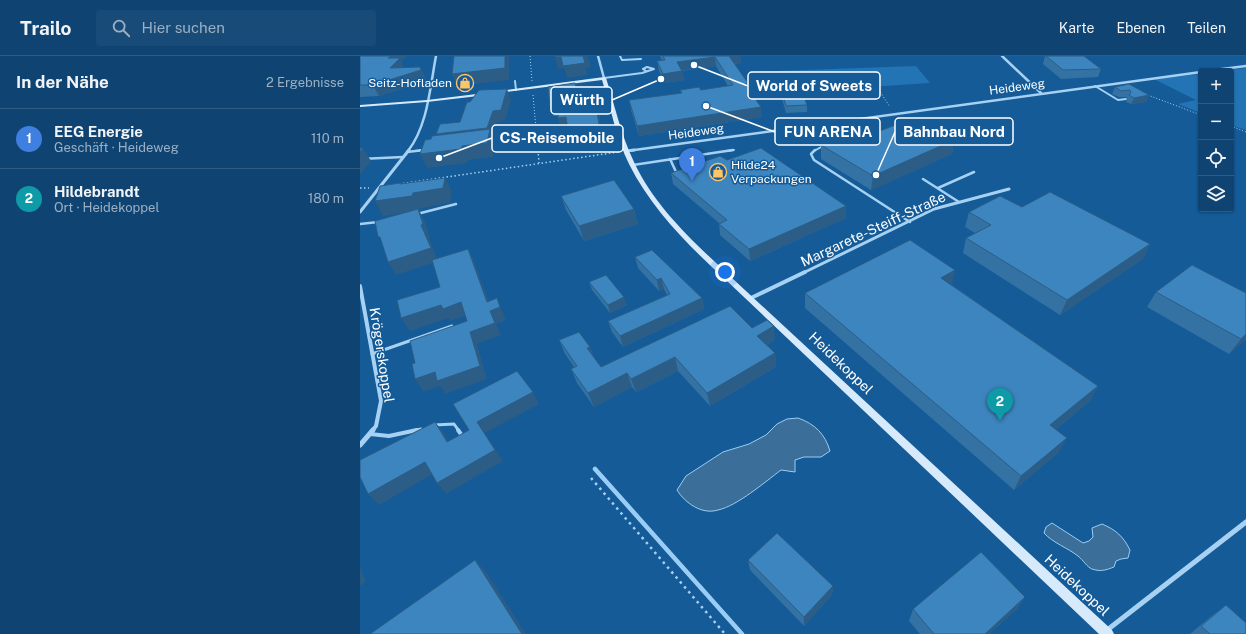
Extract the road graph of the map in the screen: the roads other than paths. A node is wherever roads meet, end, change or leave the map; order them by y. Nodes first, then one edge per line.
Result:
1 (436, 56) edge
2 (599, 56) edge
3 (620, 56) edge
4 (1002, 56) edge
5 (642, 59) dead end
6 (1246, 66) edge
7 (1230, 68) edge
8 (646, 71) junction
9 (1198, 72) edge
10 (604, 78) junction
11 (515, 81) dead end
12 (1095, 86) junction
13 (516, 90) junction
14 (1041, 93) junction
15 (1126, 99) dead end
16 (426, 101) junction
17 (360, 106) edge
18 (854, 136) dead end
19 (846, 138) edge
20 (824, 146) edge
21 (430, 149) edge
22 (734, 150) dead end
23 (627, 151) junction
24 (407, 152) junction
25 (403, 157) junction
26 (360, 159) edge
27 (670, 159) junction
28 (633, 165) junction
29 (974, 172) dead end
30 (678, 175) edge
31 (923, 179) dead end
32 (938, 188) junction
33 (1009, 189) dead end
34 (959, 202) junction
35 (456, 204) dead end
36 (360, 212) edge
37 (411, 215) edge
38 (382, 221) edge
39 (910, 222) junction
40 (360, 224) edge
41 (360, 286) edge
42 (751, 298) junction
43 (457, 324) edge
44 (372, 354) junction
45 (369, 434) junction
46 (463, 437) edge
47 (360, 445) edge
48 (1246, 522) edge
49 (1105, 633) edge

1 - 16 street
2 - 10 street
3 - 5 lane
4 - 14 street
6 - 7 street
8 - 8 lane
8 - 10 lane
9 - 12 street, Heideweg
10 - 13 street
10 - 23 street, Heidekoppel
11 - 13 lane
12 - 14 street, Heideweg
12 - 15 lane
13 - 16 street
14 - 23 street, Heideweg
16 - 17 street
16 - 24 street
18 - 19 lane
20 - 39 lane
21 - 24 lane
22 - 27 lane
23 - 28 street, Heidekoppel
24 - 25 street
25 - 26 lane
25 - 36 street
27 - 28 lane
27 - 30 lane
28 - 42 street, Heidekoppel
29 - 32 lane
31 - 32 lane
32 - 34 lane
33 - 34 street, Margarete-Steiff-Straße
34 - 39 street, Margarete-Steiff-Straße
35 - 37 lane
38 - 40 lane
39 - 42 street, Margarete-Steiff-Straße
41 - 44 street, Krögerskoppel
42 - 49 street, Heidekoppel
43 - 44 lane
44 - 45 street, Krögerskoppel
45 - 46 lane
45 - 47 street, Krögerskoppel
48 - 49 street

